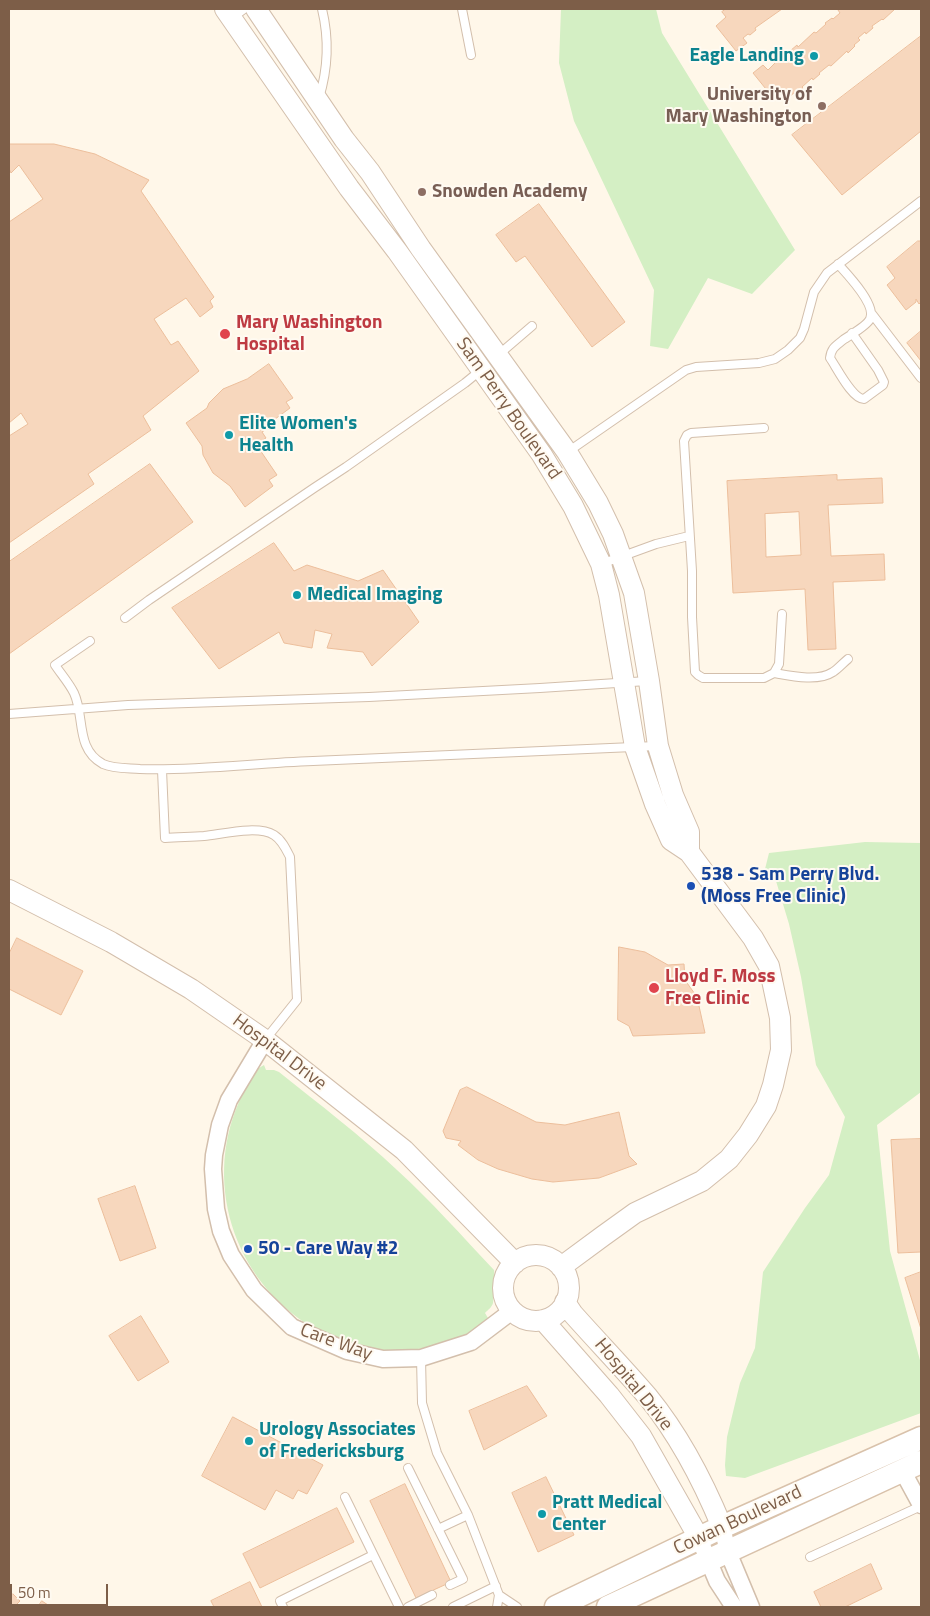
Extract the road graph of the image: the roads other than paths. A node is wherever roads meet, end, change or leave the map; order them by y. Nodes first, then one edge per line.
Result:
1 (256, 9) edge
2 (322, 9) edge
3 (462, 9) edge
4 (233, 12) edge
5 (472, 55) dead end
6 (318, 100) junction
7 (921, 201) edge
8 (838, 264) junction
9 (872, 314) junction
10 (532, 326) dead end
11 (852, 333) junction
12 (490, 363) junction
13 (921, 378) edge
14 (764, 428) dead end
15 (567, 452) junction
16 (689, 536) junction
17 (620, 556) junction
18 (601, 564) junction
19 (782, 614) dead end
20 (125, 618) dead end
21 (90, 641) dead end
22 (848, 659) dead end
23 (774, 673) junction
24 (649, 681) junction
25 (625, 682) junction
26 (79, 709) junction
27 (9, 714) edge
28 (658, 746) junction
29 (635, 748) junction
30 (162, 770) junction
31 (689, 852) junction
32 (9, 890) edge
33 (265, 1040) junction
34 (515, 1263) junction
35 (561, 1268) junction
36 (565, 1302) junction
37 (512, 1311) junction
38 (543, 1320) junction
39 (421, 1358) junction
40 (921, 1438) edge
41 (912, 1466) edge
42 (408, 1468) dead end
43 (345, 1497) dead end
44 (921, 1506) edge
45 (468, 1515) junction
46 (722, 1527) junction
47 (438, 1529) junction
48 (699, 1538) junction
49 (373, 1554) junction
50 (718, 1556) junction
51 (810, 1557) dead end
52 (450, 1585) dead end
53 (496, 1586) junction
54 (432, 1595) dead end
55 (499, 1595) junction
56 (283, 1607) edge
57 (399, 1607) edge
58 (408, 1607) edge
59 (453, 1607) edge
60 (497, 1607) edge
61 (517, 1607) edge
62 (556, 1607) edge
63 (608, 1607) edge
64 (734, 1607) edge
65 (751, 1607) edge
66 (756, 1607) edge
67 (761, 1607) edge

1 - 6 street, Sam Perry Boulevard
2 - 6 lane
3 - 5 lane
4 - 12 street, Sam Perry Boulevard
6 - 12 street, Sam Perry Boulevard
7 - 8 lane
8 - 9 lane
8 - 15 lane
9 - 11 lane
9 - 13 lane
10 - 12 lane
11 - 11 lane
12 - 15 street, Sam Perry Boulevard
12 - 18 street, Sam Perry Boulevard
12 - 20 lane
14 - 16 lane
15 - 17 street, Sam Perry Boulevard
16 - 17 lane
16 - 23 lane
17 - 18 lane
17 - 24 street, Sam Perry Boulevard
18 - 25 street, Sam Perry Boulevard
19 - 23 lane
21 - 26 lane
22 - 23 lane
24 - 25 lane
24 - 28 street, Sam Perry Boulevard
25 - 26 lane
25 - 29 street, Sam Perry Boulevard
26 - 27 lane
26 - 30 lane
28 - 29 lane
28 - 31 street, Sam Perry Boulevard
29 - 30 lane
29 - 31 street, Sam Perry Boulevard
30 - 33 lane
31 - 35 street, Sam Perry Boulevard
32 - 33 street, Hospital Drive
33 - 34 street, Hospital Drive
33 - 39 street, Care Way
34 - 35 street
34 - 37 street
35 - 36 street
36 - 38 street
36 - 46 street, Hospital Drive
37 - 38 street
37 - 39 street, Care Way
38 - 48 street, Hospital Drive
39 - 45 lane
40 - 46 main road, Cowan Boulevard
41 - 44 street
41 - 50 main road, Cowan Boulevard
42 - 47 lane
43 - 49 lane
44 - 51 lane
45 - 47 lane
45 - 53 lane
46 - 48 main road, Cowan Boulevard
46 - 50 street
47 - 52 lane
48 - 50 street
48 - 62 main road, Cowan Boulevard
49 - 56 lane
49 - 57 lane
50 - 63 main road, Cowan Boulevard
50 - 64 street
50 - 65 street
53 - 55 lane
53 - 59 lane
54 - 58 lane
55 - 60 lane
55 - 61 lane
66 - 67 street

